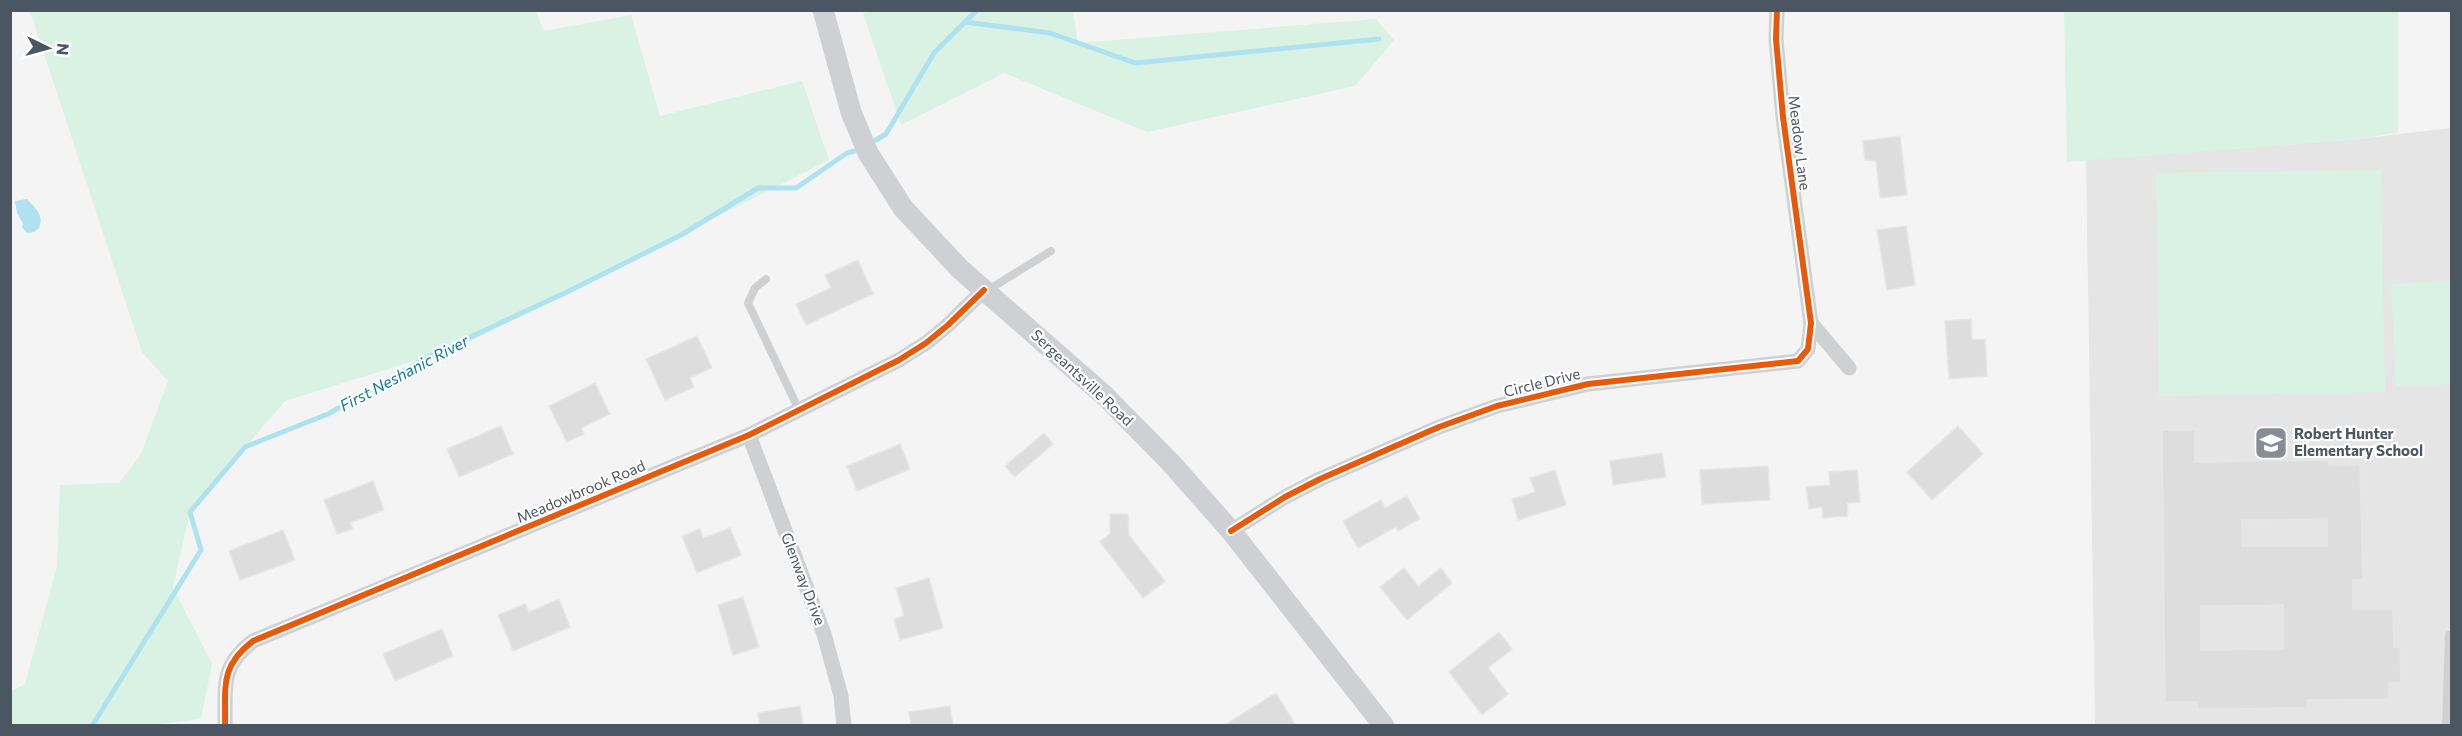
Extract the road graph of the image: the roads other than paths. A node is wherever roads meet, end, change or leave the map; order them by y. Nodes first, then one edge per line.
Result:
1 (823, 10) edge
2 (1777, 10) edge
3 (1051, 251) dead end
4 (1805, 277) joint
5 (766, 279) dead end
6 (985, 291) junction
7 (1812, 323) junction
8 (1849, 368) dead end
9 (799, 410) junction
10 (750, 435) junction
11 (1231, 531) junction
12 (2449, 635) dead end
13 (225, 726) edge
14 (844, 726) edge
15 (1384, 726) edge
16 (2445, 726) edge

1 - 6 main road, Sergeantsville Road
2 - 4 street, Meadow Lane
3 - 6 lane
4 - 7 street, Circle Drive
5 - 9 lane
6 - 9 street, Meadowbrook Road
6 - 11 main road, Sergeantsville Road
7 - 8 street
7 - 11 street, Circle Drive
9 - 10 street, Meadowbrook Road
10 - 13 street, Meadowbrook Road
10 - 14 street, Glenway Drive
11 - 15 main road, Sergeantsville Road
12 - 16 lane

